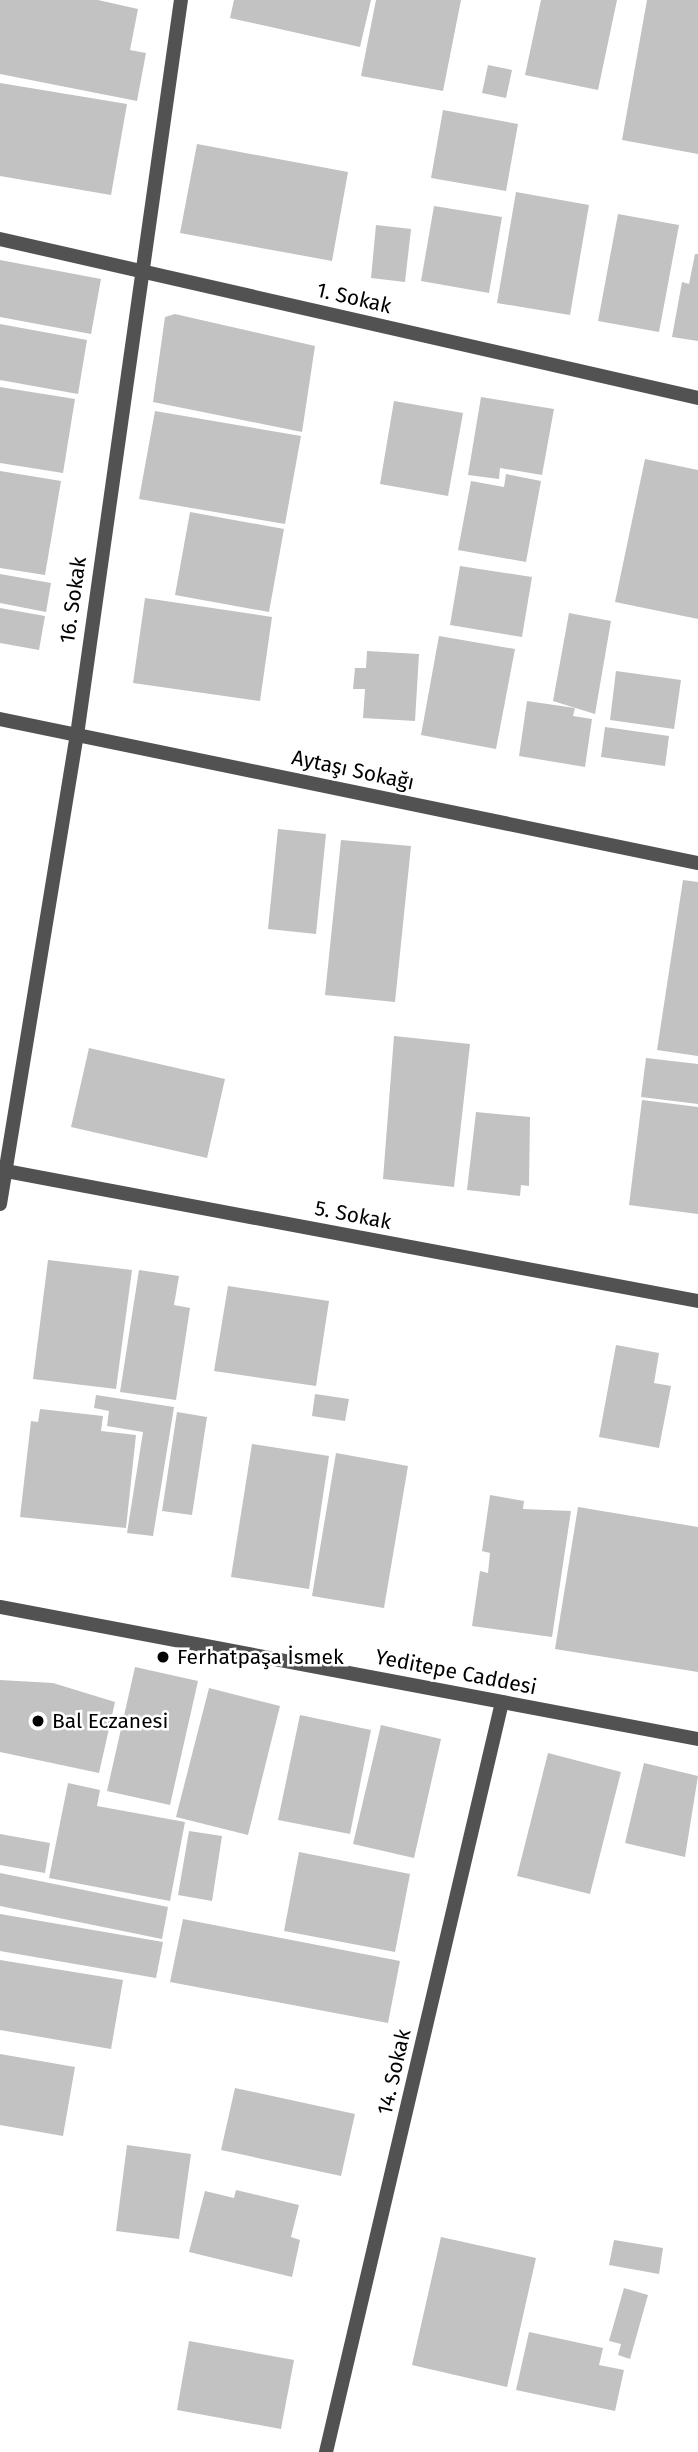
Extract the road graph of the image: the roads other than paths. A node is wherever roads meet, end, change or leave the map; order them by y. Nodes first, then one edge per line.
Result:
1 (181, 0) edge
2 (0, 239) edge
3 (139, 271) junction
4 (698, 398) edge
5 (0, 719) edge
6 (76, 734) junction
7 (698, 863) edge
8 (3, 1171) edge
9 (0, 1203) edge
10 (698, 1301) edge
11 (0, 1607) edge
12 (502, 1702) junction
13 (698, 1739) edge
14 (326, 2452) edge

1 - 3 street, 16. Sokak
2 - 3 street, 1. Sokak
3 - 4 street, 1. Sokak
3 - 6 street, 16. Sokak
5 - 6 street, Aytaşı Sokağı
6 - 7 street, Aytaşı Sokağı
6 - 8 street, 16. Sokak
8 - 9 street, 16. Sokak
8 - 10 street, 5. Sokak
11 - 12 street, Yeditepe Caddesi
12 - 13 street, Yeditepe Caddesi
12 - 14 street, 14. Sokak

